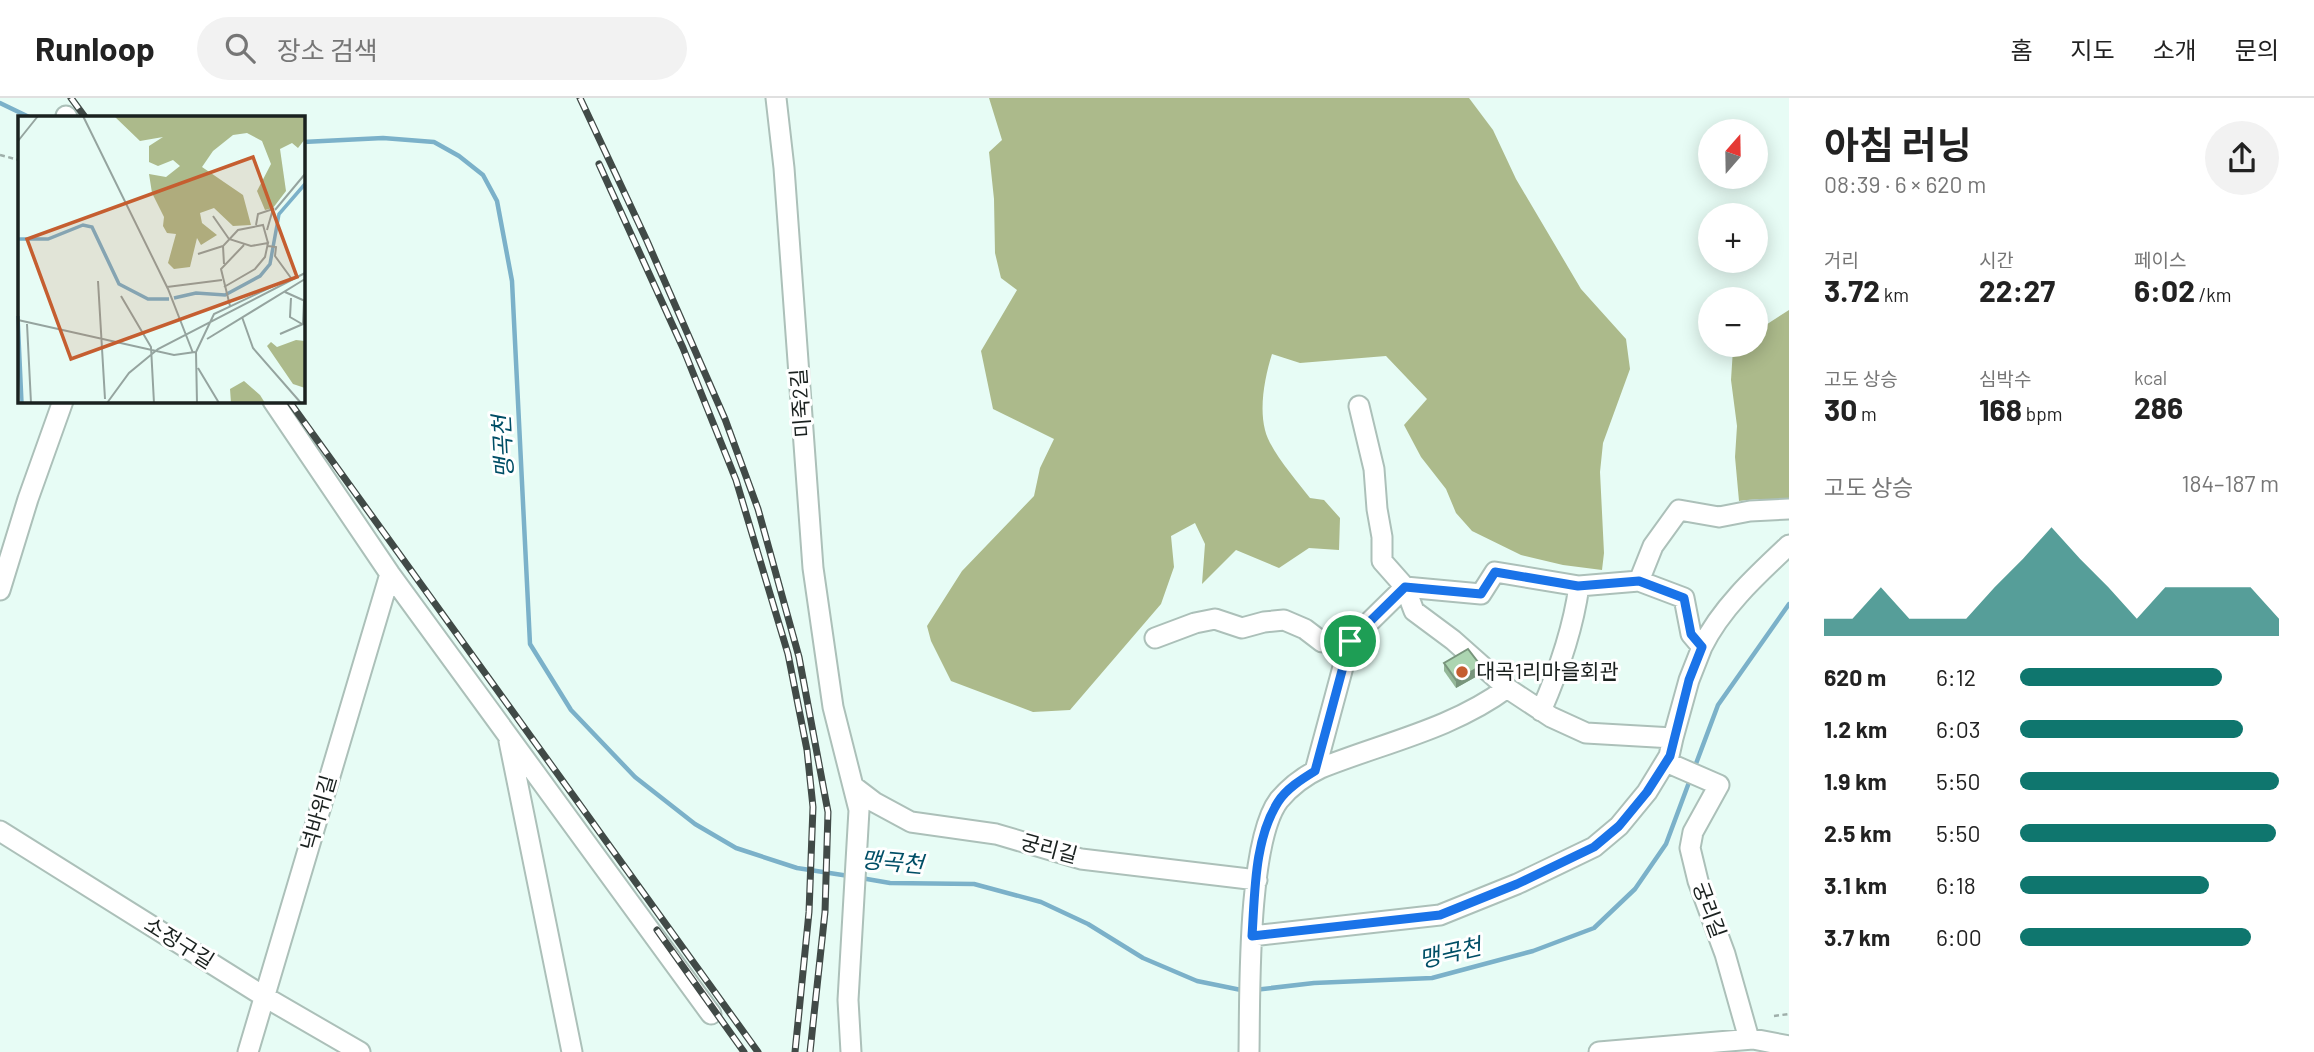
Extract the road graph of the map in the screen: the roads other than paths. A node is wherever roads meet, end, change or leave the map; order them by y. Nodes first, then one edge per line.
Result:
1 (776, 98) edge
2 (63, 402) edge
3 (274, 402) edge
4 (1359, 406) dead end
5 (1789, 509) edge
6 (1789, 545) edge
7 (390, 574) junction
8 (1639, 581) junction
9 (1578, 586) junction
10 (1405, 587) junction
11 (0, 590) edge
12 (1155, 638) dead end
13 (1350, 641) junction
14 (1702, 647) junction
15 (1507, 688) junction
16 (1541, 711) junction
17 (508, 734) junction
18 (1673, 738) junction
19 (1666, 762) junction
20 (1315, 771) junction
21 (853, 786) junction
22 (0, 831) edge
23 (1257, 880) junction
24 (1252, 944) junction
25 (265, 997) junction
26 (711, 1014) dead end
27 (1749, 1039) junction
28 (1789, 1046) edge
29 (248, 1052) edge
30 (360, 1052) edge
31 (572, 1052) edge
32 (851, 1052) edge
33 (1249, 1052) edge
34 (1599, 1052) edge

1 - 21 street, 미죽2길
2 - 11 street
3 - 7 street
4 - 10 street
5 - 8 street
6 - 14 street
7 - 17 street
7 - 25 street, 넉바위길
8 - 9 street
8 - 14 street
9 - 10 street
9 - 16 street
10 - 13 street
10 - 15 street
12 - 13 street
13 - 20 street
14 - 18 street
15 - 16 street
15 - 20 street
16 - 18 street
17 - 26 street
17 - 31 street
18 - 19 street
19 - 24 street
19 - 27 street, 궁리길
20 - 23 street
21 - 23 street, 궁리길
21 - 32 street, 미죽2길
22 - 25 street, 소정구길
23 - 24 street
24 - 33 street
25 - 29 street, 넉바위길
25 - 30 street, 소정구길
27 - 28 street
27 - 34 street

